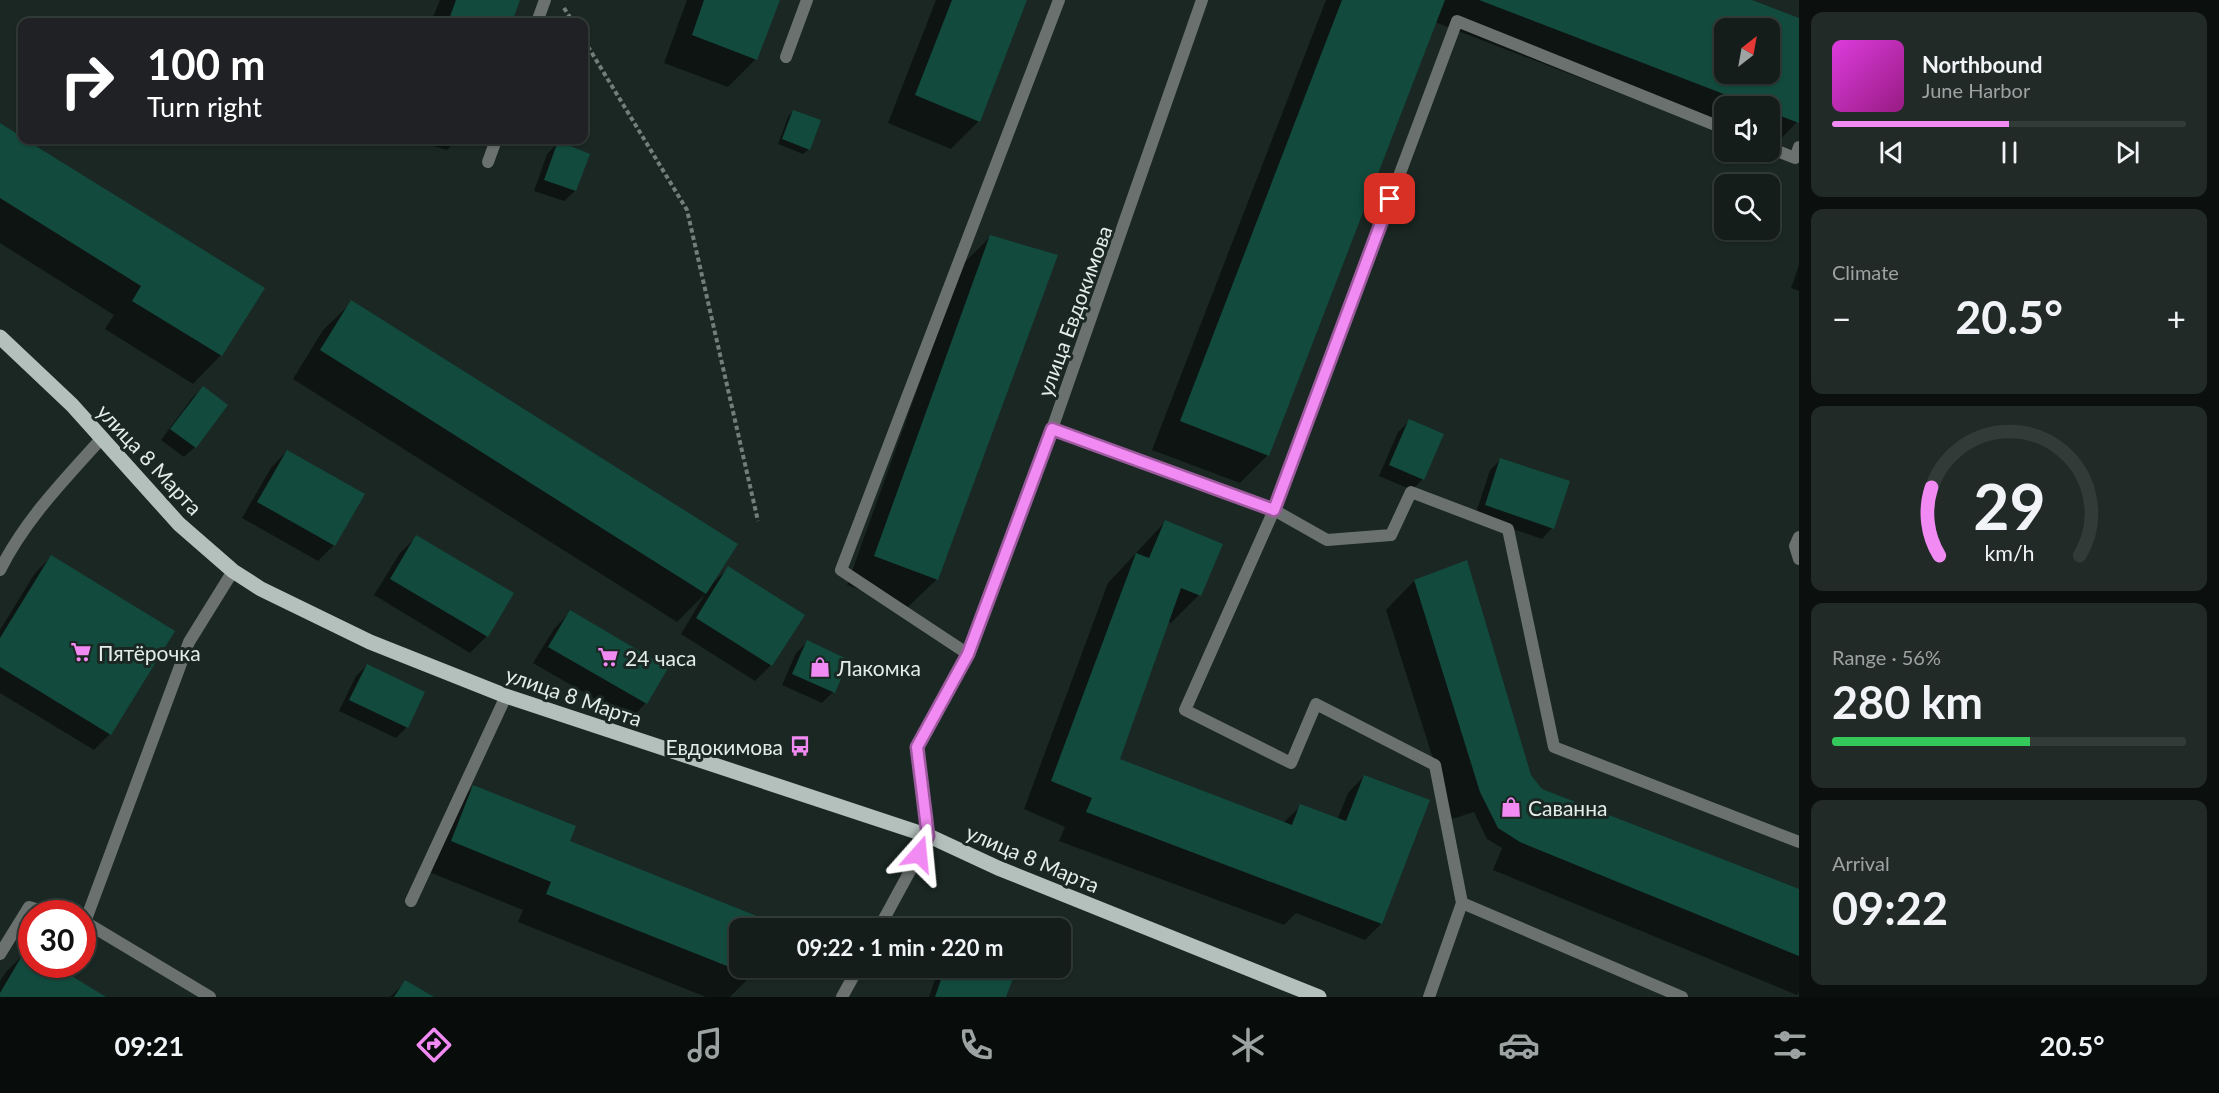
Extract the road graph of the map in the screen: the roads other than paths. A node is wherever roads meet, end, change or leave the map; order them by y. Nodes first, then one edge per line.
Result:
1 (545, 0) edge
2 (807, 0) edge
3 (1059, 0) edge
4 (1202, 0) edge
5 (538, 18) edge
6 (786, 57) dead end
7 (1714, 125) edge
8 (495, 144) edge
9 (1799, 147) edge
10 (1780, 152) edge
11 (488, 162) dead end
12 (0, 337) edge
13 (1052, 429) junction
14 (100, 439) junction
15 (1274, 510) junction
16 (1799, 537) edge
17 (1799, 559) edge
18 (0, 570) edge
19 (233, 571) junction
20 (968, 654) junction
21 (506, 696) junction
22 (928, 836) junction
23 (1799, 842) edge
24 (92, 900) edge
25 (411, 901) dead end
26 (1462, 903) junction
27 (884, 918) edge
28 (18, 925) edge
29 (96, 928) edge
30 (0, 954) edge
31 (852, 978) edge
32 (210, 997) edge
33 (842, 997) edge
34 (1319, 997) edge
35 (1429, 997) edge
36 (1682, 997) edge

1 - 5 street
2 - 6 street
3 - 20 street
4 - 13 street, улица Евдокимова
7 - 15 street
8 - 11 street
9 - 10 street
12 - 14 main road, улица 8 Марта
13 - 15 street
13 - 20 street, улица Евдокимова
14 - 18 street
14 - 19 main road, улица 8 Марта
15 - 23 street
15 - 26 street
16 - 17 street
19 - 21 main road, улица 8 Марта
19 - 24 street
20 - 22 street, улица Евдокимова
21 - 22 main road, улица 8 Марта
21 - 25 street
22 - 27 street
22 - 34 main road, улица 8 Марта
26 - 35 street
26 - 36 street
28 - 30 street
29 - 32 street
31 - 33 street

